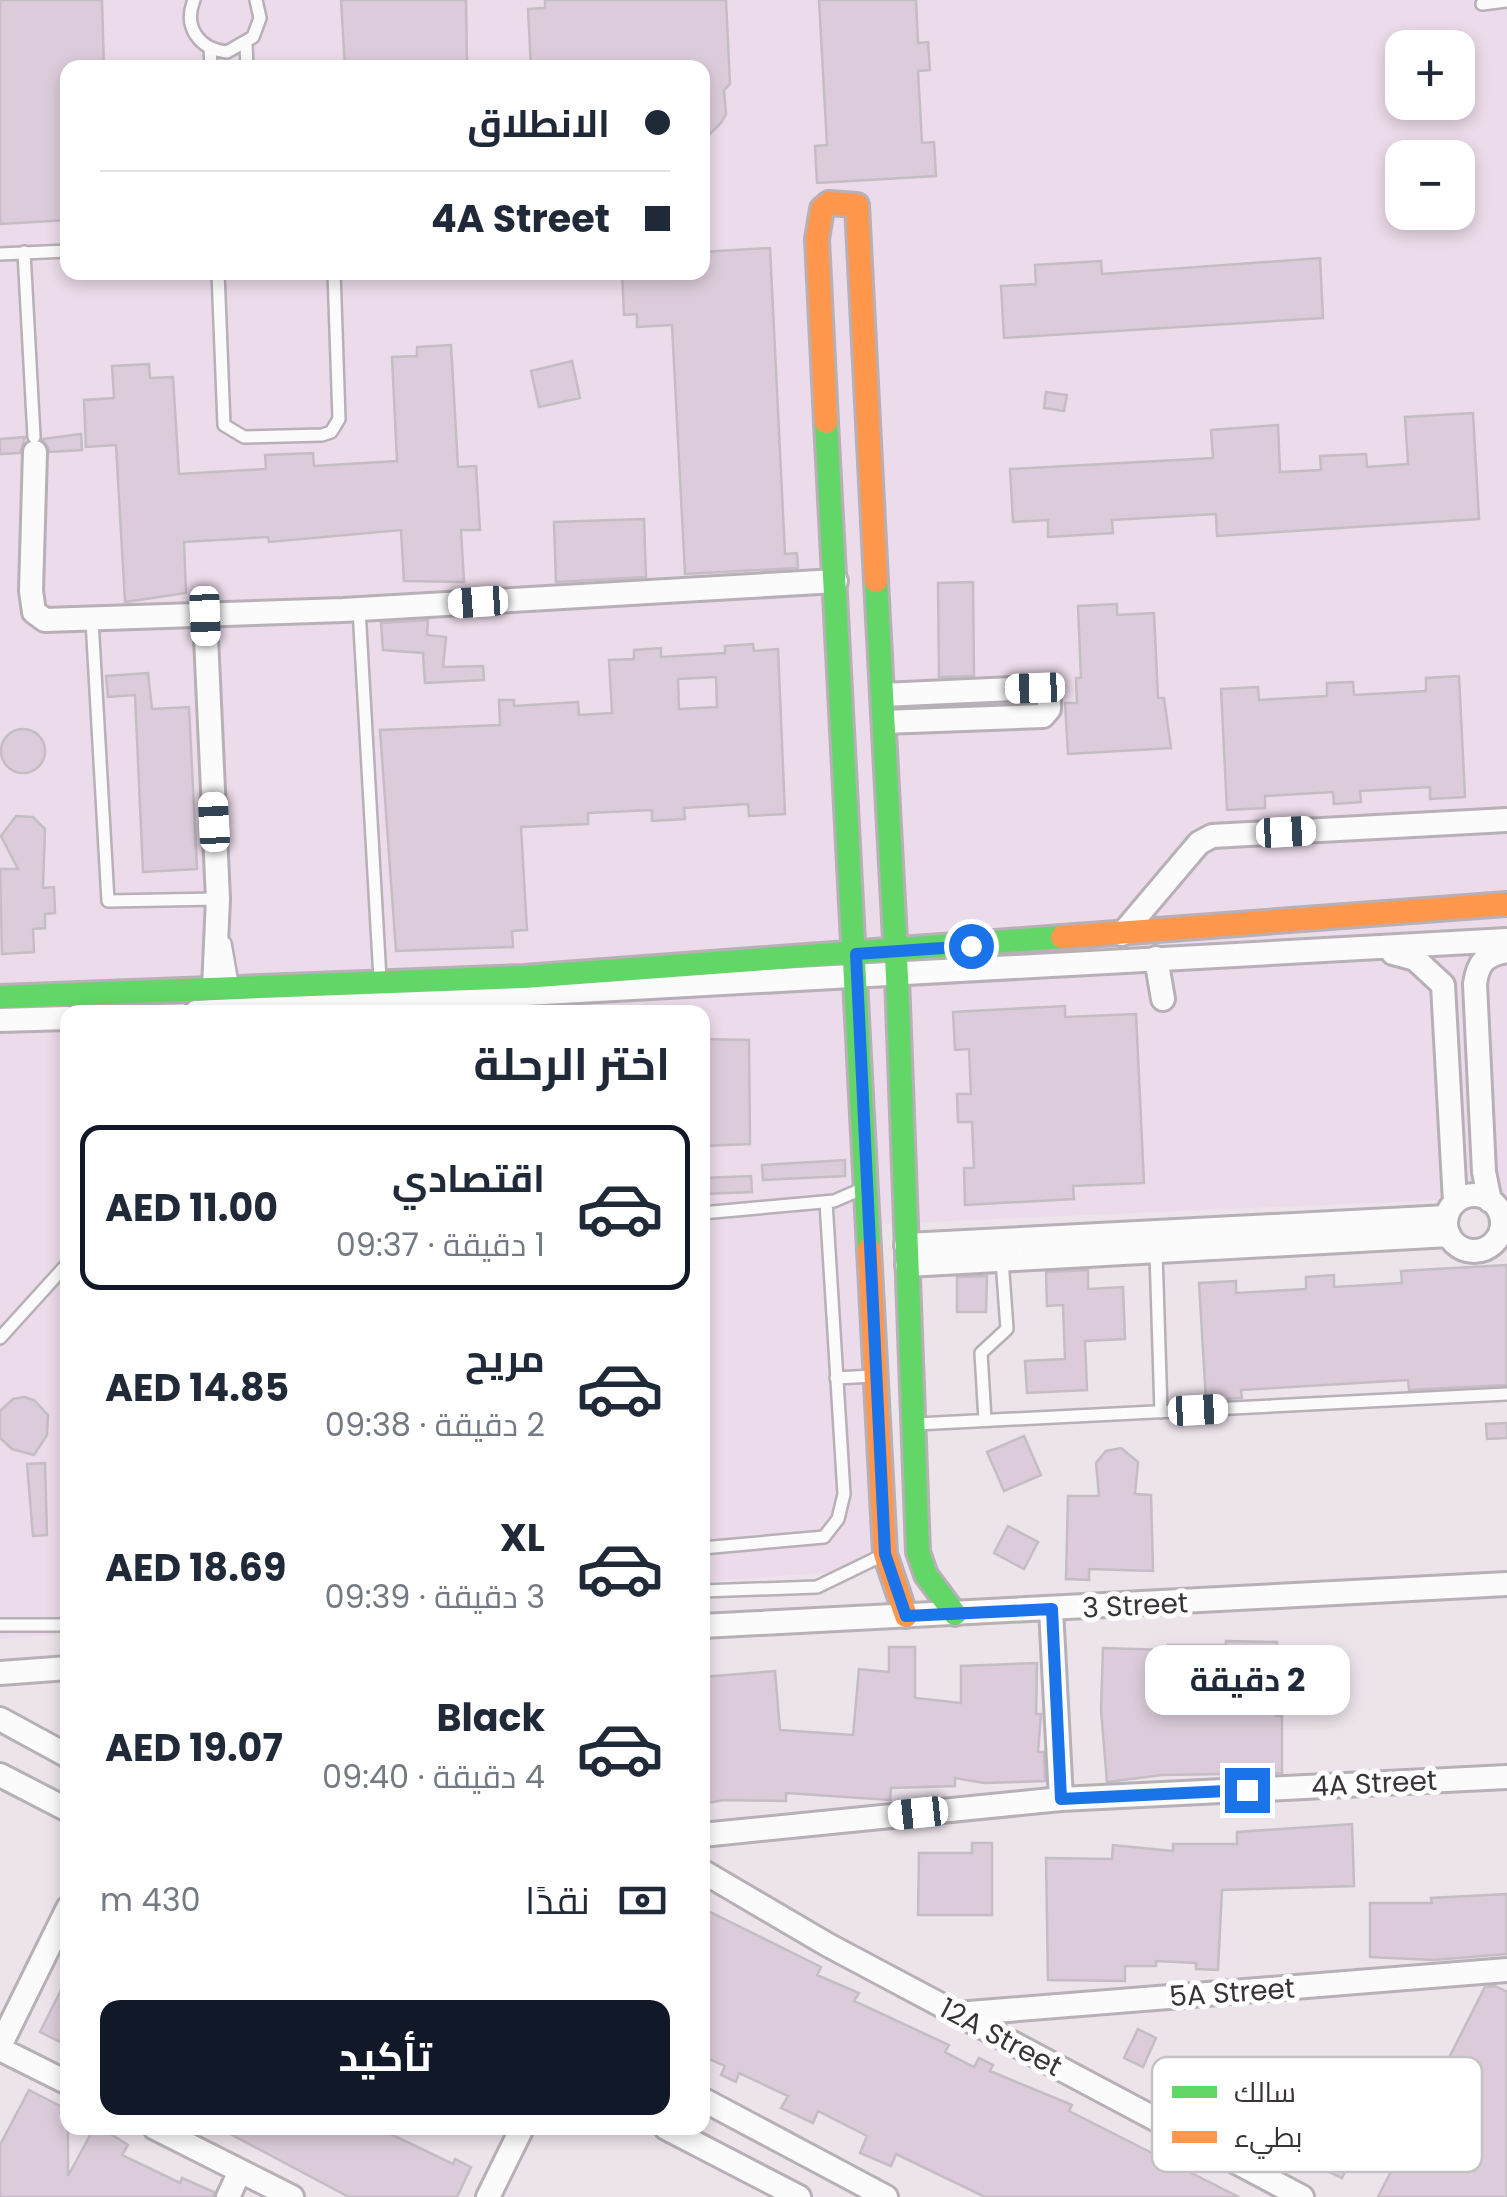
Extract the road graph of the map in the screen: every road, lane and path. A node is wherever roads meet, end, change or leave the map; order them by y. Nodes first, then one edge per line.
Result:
1 (194, 0) edge
2 (256, 0) edge
3 (1507, 1) edge
4 (1482, 4) dead end
5 (246, 44) junction
6 (210, 48) junction
7 (211, 60) edge
8 (246, 60) edge
9 (60, 251) edge
10 (24, 252) junction
11 (0, 254) edge
12 (218, 280) edge
13 (334, 280) edge
14 (34, 444) joint
15 (836, 582) junction
16 (359, 609) junction
17 (92, 620) junction
18 (205, 622) junction
19 (882, 695) junction
20 (884, 722) junction
21 (1507, 820) edge
22 (218, 899) junction
23 (1507, 904) edge
24 (1122, 934) junction
25 (1507, 940) edge
26 (1370, 948) junction
27 (896, 951) junction
28 (1507, 951) edge
29 (856, 954) junction
30 (1156, 958) junction
31 (897, 976) junction
32 (855, 979) junction
33 (380, 982) junction
34 (525, 986) junction
35 (226, 995) edge
36 (0, 997) edge
37 (1163, 999) dead end
38 (60, 1018) edge
39 (0, 1020) edge
40 (904, 1182) junction
41 (868, 1184) junction
42 (826, 1202) junction
43 (1499, 1207) edge
44 (710, 1212) edge
45 (1450, 1218) junction
46 (1503, 1234) edge
47 (1156, 1252) junction
48 (907, 1255) junction
49 (1002, 1260) junction
50 (60, 1272) edge
51 (0, 1338) edge
52 (836, 1378) junction
53 (878, 1384) junction
54 (912, 1388) junction
55 (1507, 1394) edge
56 (1160, 1412) junction
57 (985, 1420) junction
58 (913, 1424) junction
59 (710, 1547) edge
60 (918, 1552) junction
61 (885, 1554) junction
62 (1507, 1584) edge
63 (710, 1591) edge
64 (1052, 1609) junction
65 (955, 1614) junction
66 (906, 1616) junction
67 (60, 1624) edge
68 (710, 1626) edge
69 (1, 1627) edge
70 (60, 1669) edge
71 (0, 1673) edge
72 (0, 1719) edge
73 (60, 1752) edge
74 (0, 1775) edge
75 (1507, 1777) edge
76 (1061, 1799) junction
77 (60, 1806) edge
78 (710, 1834) edge
79 (710, 1876) edge
80 (60, 1924) edge
81 (1507, 1970) edge
82 (957, 2014) junction
83 (0, 2047) edge
84 (60, 2079) edge
85 (710, 2103) edge
86 (1152, 2117) edge
87 (169, 2135) edge
88 (519, 2135) edge
89 (679, 2135) edge
90 (240, 2170) junction
91 (1255, 2172) edge
92 (228, 2197) edge
93 (292, 2197) edge
94 (488, 2197) edge
95 (799, 2197) edge
96 (886, 2197) edge
97 (1302, 2197) edge

1 - 6 lane
2 - 5 lane
3 - 4 lane
5 - 6 lane
5 - 8 lane
6 - 7 lane
9 - 10 lane
10 - 11 lane
10 - 14 lane
12 - 13 lane
14 - 17 street
15 - 16 street
15 - 19 street
15 - 29 street
16 - 18 street
16 - 33 lane
17 - 18 street
17 - 22 lane
18 - 22 street
19 - 20 street
19 - 20 street
20 - 27 street
21 - 24 street
22 - 35 street
23 - 24 street
24 - 27 street
25 - 26 street
26 - 30 street
26 - 45 street
27 - 29 street
27 - 31 street
28 - 43 street
29 - 32 street
29 - 34 street
30 - 31 street
30 - 37 street
31 - 32 street
31 - 40 street
32 - 34 street
32 - 41 street
33 - 34 street
33 - 35 street
34 - 35 street
35 - 36 street
38 - 39 street
40 - 41 street
40 - 48 street
41 - 42 lane
41 - 53 street
42 - 44 lane
42 - 52 lane
43 - 45 street
43 - 46 street
45 - 46 street
45 - 47 street
45 - 48 street
47 - 49 street
47 - 56 lane
48 - 49 street
48 - 54 street
49 - 57 lane
50 - 51 lane
52 - 53 lane
52 - 59 lane
53 - 54 street
53 - 61 street
54 - 58 street
55 - 56 lane
56 - 57 lane
57 - 58 lane
58 - 60 street
60 - 61 street
60 - 65 street
61 - 63 lane
61 - 66 street
62 - 64 street, 3 Street
64 - 65 street, 3 Street
64 - 76 street
65 - 66 street, 3 Street
66 - 68 street, 3 Street
67 - 69 lane
70 - 71 street
72 - 73 street
74 - 77 street
75 - 76 street, 4A Street
76 - 78 street, 4A Street
79 - 82 street, 12A Street
80 - 83 street
81 - 82 street, 5A Street
82 - 86 street, 12A Street
83 - 84 street
85 - 96 street
87 - 90 street
88 - 94 street
89 - 95 street
90 - 92 street
90 - 93 street
91 - 97 street, 12A Street

